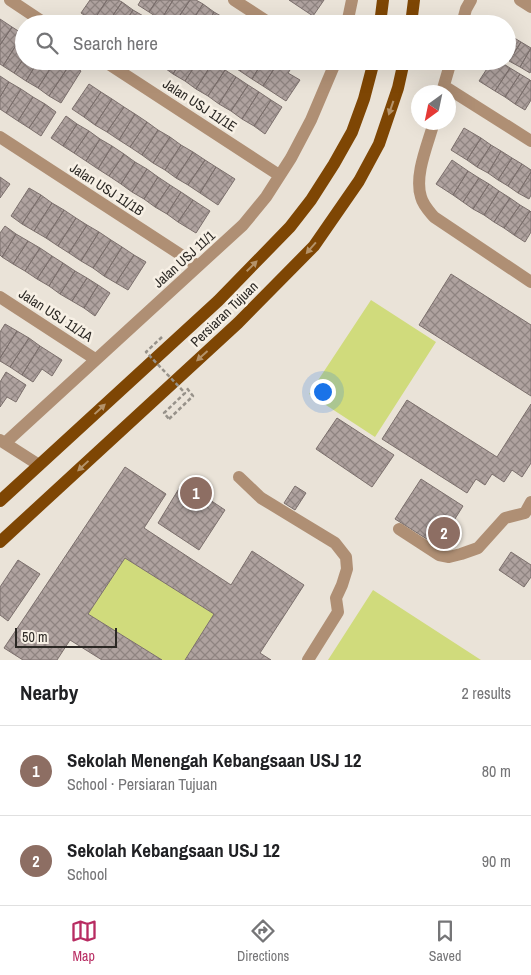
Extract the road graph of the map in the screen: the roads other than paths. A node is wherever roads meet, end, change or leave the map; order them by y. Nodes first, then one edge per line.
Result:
1 (10, 0) edge
2 (234, 0) edge
3 (352, 0) edge
4 (383, 0) edge
5 (414, 0) edge
6 (471, 0) edge
7 (520, 0) edge
8 (531, 7) edge
9 (32, 15) edge
10 (257, 15) edge
11 (349, 15) edge
12 (384, 15) edge
13 (411, 15) edge
14 (464, 15) edge
15 (118, 70) edge
16 (330, 70) edge
17 (372, 70) edge
18 (402, 70) edge
19 (448, 70) edge
20 (444, 85) edge
21 (456, 97) edge
22 (432, 130) edge
23 (0, 137) edge
24 (531, 140) edge
25 (280, 175) junction
26 (198, 266) junction
27 (531, 282) edge
28 (0, 297) edge
29 (95, 359) junction
30 (2, 441) edge
31 (39, 465) junction
32 (239, 478) dead end
33 (0, 501) edge
34 (529, 511) edge
35 (399, 529) dead end
36 (0, 542) edge
37 (308, 660) edge

1 - 9 street
2 - 10 street
3 - 11 street
4 - 12 main road
5 - 13 main road
6 - 14 street
7 - 8 street
15 - 25 street, Jalan USJ 11/1E
16 - 25 street, Jalan USJ 11/1
31 -> 17 main road, Persiaran Tujuan
18 -> 36 main road, Persiaran Tujuan
19 - 20 street
21 - 24 street
22 - 27 street
23 - 26 street, Jalan USJ 11/1B
25 - 26 street, Jalan USJ 11/1
26 - 29 street, Jalan USJ 11/1
28 - 29 street, Jalan USJ 11/1A
29 - 30 street, Jalan USJ 11/1
30 - 31 street
31 - 33 main road, Persiaran Tujuan
32 - 37 street
34 - 35 street

